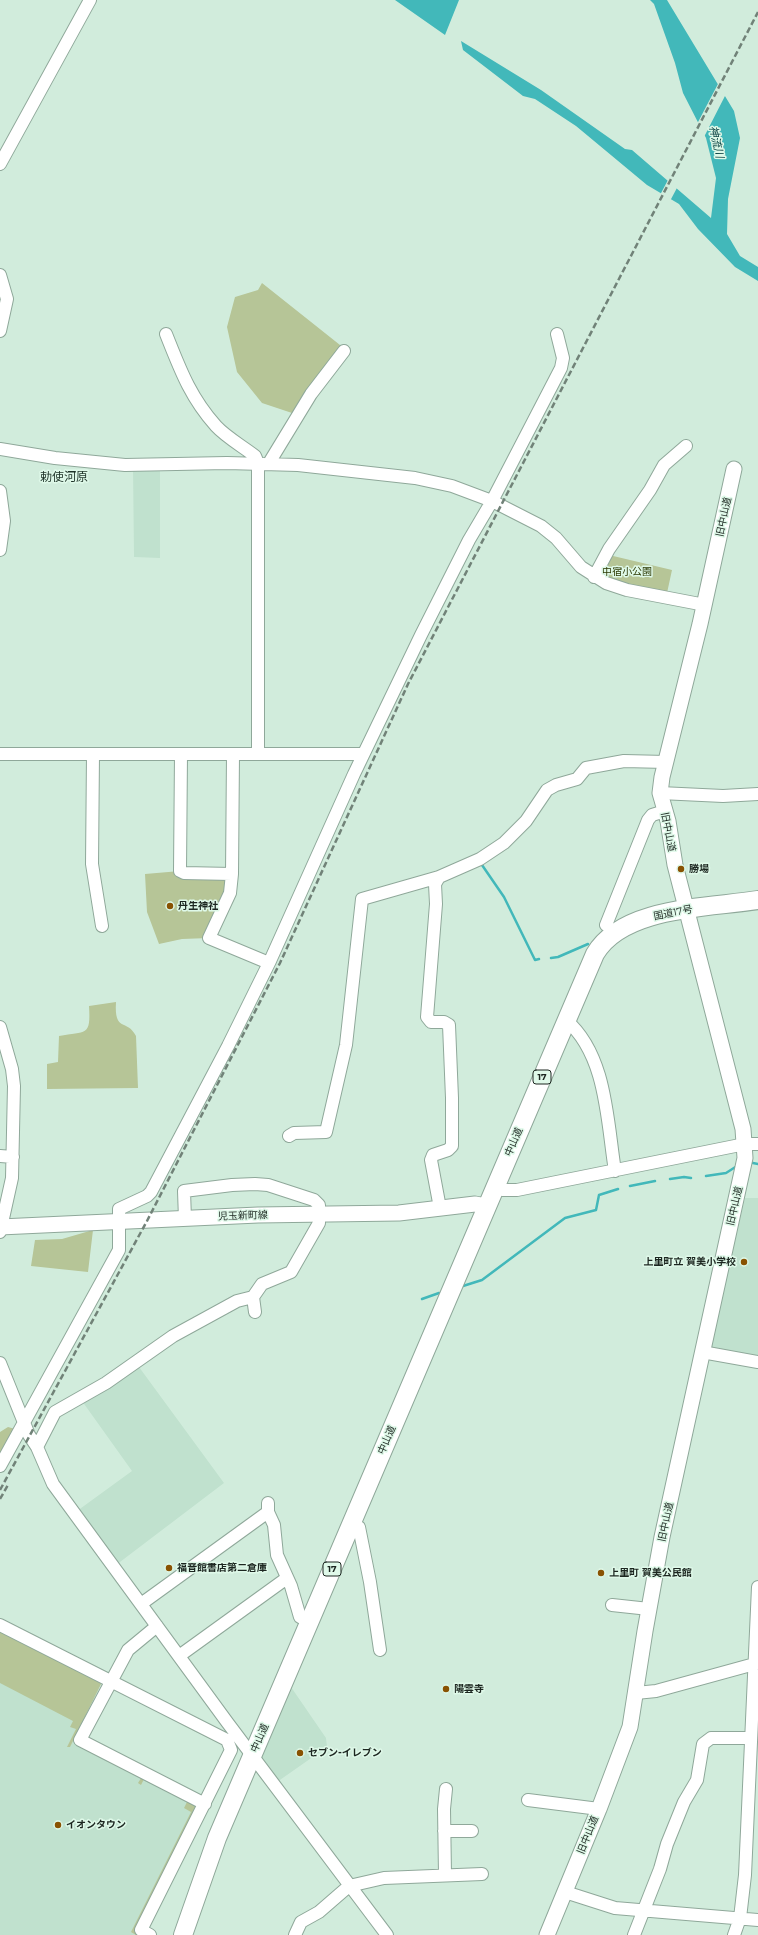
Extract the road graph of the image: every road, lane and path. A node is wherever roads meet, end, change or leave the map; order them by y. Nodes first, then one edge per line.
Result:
1 (90, 0) edge
2 (0, 164) edge
3 (0, 275) edge
4 (0, 331) edge
5 (166, 334) dead end
6 (557, 334) dead end
7 (344, 351) dead end
8 (686, 446) dead end
9 (0, 449) edge
10 (264, 463) junction
11 (734, 469) dead end
12 (0, 492) edge
13 (492, 501) junction
14 (0, 550) edge
15 (594, 577) junction
16 (705, 605) junction
17 (0, 754) edge
18 (93, 754) junction
19 (181, 754) junction
20 (233, 754) junction
21 (258, 754) junction
22 (363, 754) junction
23 (666, 762) junction
24 (660, 793) junction
25 (758, 794) edge
26 (665, 811) junction
27 (232, 874) junction
28 (439, 877) junction
29 (758, 900) edge
30 (687, 910) junction
31 (606, 925) dead end
32 (102, 926) dead end
33 (598, 948) joint
34 (269, 963) junction
35 (566, 1020) junction
36 (0, 1027) edge
37 (289, 1136) dead end
38 (752, 1144) edge
39 (0, 1156) edge
40 (13, 1157) junction
41 (615, 1171) junction
42 (494, 1187) junction
43 (486, 1206) junction
44 (440, 1208) junction
45 (319, 1214) junction
46 (185, 1219) junction
47 (119, 1222) junction
48 (0, 1229) edge
49 (253, 1297) junction
50 (255, 1312) dead end
51 (702, 1352) junction
52 (758, 1362) edge
53 (0, 1363) edge
54 (24, 1421) junction
55 (37, 1447) junction
56 (0, 1466) edge
57 (350, 1523) junction
58 (287, 1578) junction
59 (758, 1587) edge
60 (141, 1604) junction
61 (612, 1605) dead end
62 (649, 1609) junction
63 (309, 1620) junction
64 (0, 1625) edge
65 (157, 1626) junction
66 (380, 1650) dead end
67 (179, 1656) junction
68 (756, 1664) edge
69 (111, 1682) junction
70 (636, 1693) junction
71 (751, 1738) junction
72 (234, 1742) junction
73 (253, 1755) junction
74 (446, 1790) dead end
75 (528, 1800) dead end
76 (204, 1804) junction
77 (599, 1810) junction
78 (444, 1831) junction
79 (472, 1831) dead end
80 (482, 1874) dead end
81 (445, 1875) junction
82 (350, 1886) junction
83 (565, 1892) junction
84 (644, 1911) junction
85 (740, 1918) junction
86 (758, 1920) edge
87 (150, 1935) edge
88 (183, 1935) edge
89 (295, 1935) edge
90 (387, 1935) edge
91 (547, 1935) edge
92 (634, 1935) edge
93 (734, 1935) edge

1 - 2 street
3 - 4 street
5 - 10 street
6 - 13 street
7 - 10 street
8 - 15 street
9 - 10 street
10 - 13 street
10 - 21 street
11 - 16 main road, 旧中山道
12 - 14 street
13 - 15 street
13 - 22 street
15 - 16 street
16 - 23 main road, 旧中山道
17 - 18 street
18 - 19 street
18 - 32 street
19 - 20 street
19 - 27 street
20 - 21 street
20 - 27 street
21 - 22 street
22 - 34 street
23 - 24 main road, 旧中山道
23 - 28 street
24 - 25 street
24 - 26 main road, 旧中山道
26 - 30 main road, 旧中山道
26 - 31 street
27 - 34 street
28 - 37 street
28 - 44 street
29 - 30 highway, 国道17号 / 17
30 - 33 highway, 国道17号 / 17
30 - 38 main road, 旧中山道
33 - 35 highway, 中山道 / 17
34 - 47 street
35 - 41 street
35 - 42 highway, 中山道 / 17
36 - 40 street
38 - 41 street
38 - 51 main road, 旧中山道
39 - 40 street
40 - 48 street
41 - 42 street
42 - 43 highway, 中山道 / 17
43 - 44 main road, 児玉新町線
43 - 57 highway, 中山道 / 17
44 - 45 main road, 児玉新町線
45 - 46 main road, 児玉新町線
45 - 46 street
45 - 49 street
46 - 47 main road, 児玉新町線
47 - 48 main road, 児玉新町線
47 - 54 street
49 - 50 street
49 - 55 street
51 - 52 street
51 - 62 main road, 旧中山道
53 - 54 street
54 - 55 street
54 - 56 street
55 - 60 street
57 - 63 highway, 中山道 / 17
57 - 66 street
58 - 60 street
58 - 63 street
58 - 67 street
59 - 68 street
60 - 65 street
61 - 62 street
62 - 70 main road, 旧中山道
63 - 73 highway, 中山道 / 17
64 - 69 street
65 - 67 street
65 - 69 street
67 - 72 street
68 - 70 street
68 - 71 street
69 - 72 street
69 - 76 street
70 - 77 main road, 旧中山道
71 - 84 street
71 - 85 street
72 - 73 street
72 - 76 street
73 - 82 street
73 - 88 highway, 中山道 / 17
74 - 78 street
75 - 77 street
76 - 87 street
77 - 83 main road, 旧中山道
78 - 79 street
78 - 81 street
80 - 81 street
81 - 82 street
82 - 89 street
82 - 90 street
83 - 84 street
83 - 91 main road, 旧中山道
84 - 85 street
84 - 92 street
85 - 86 street
85 - 93 street

